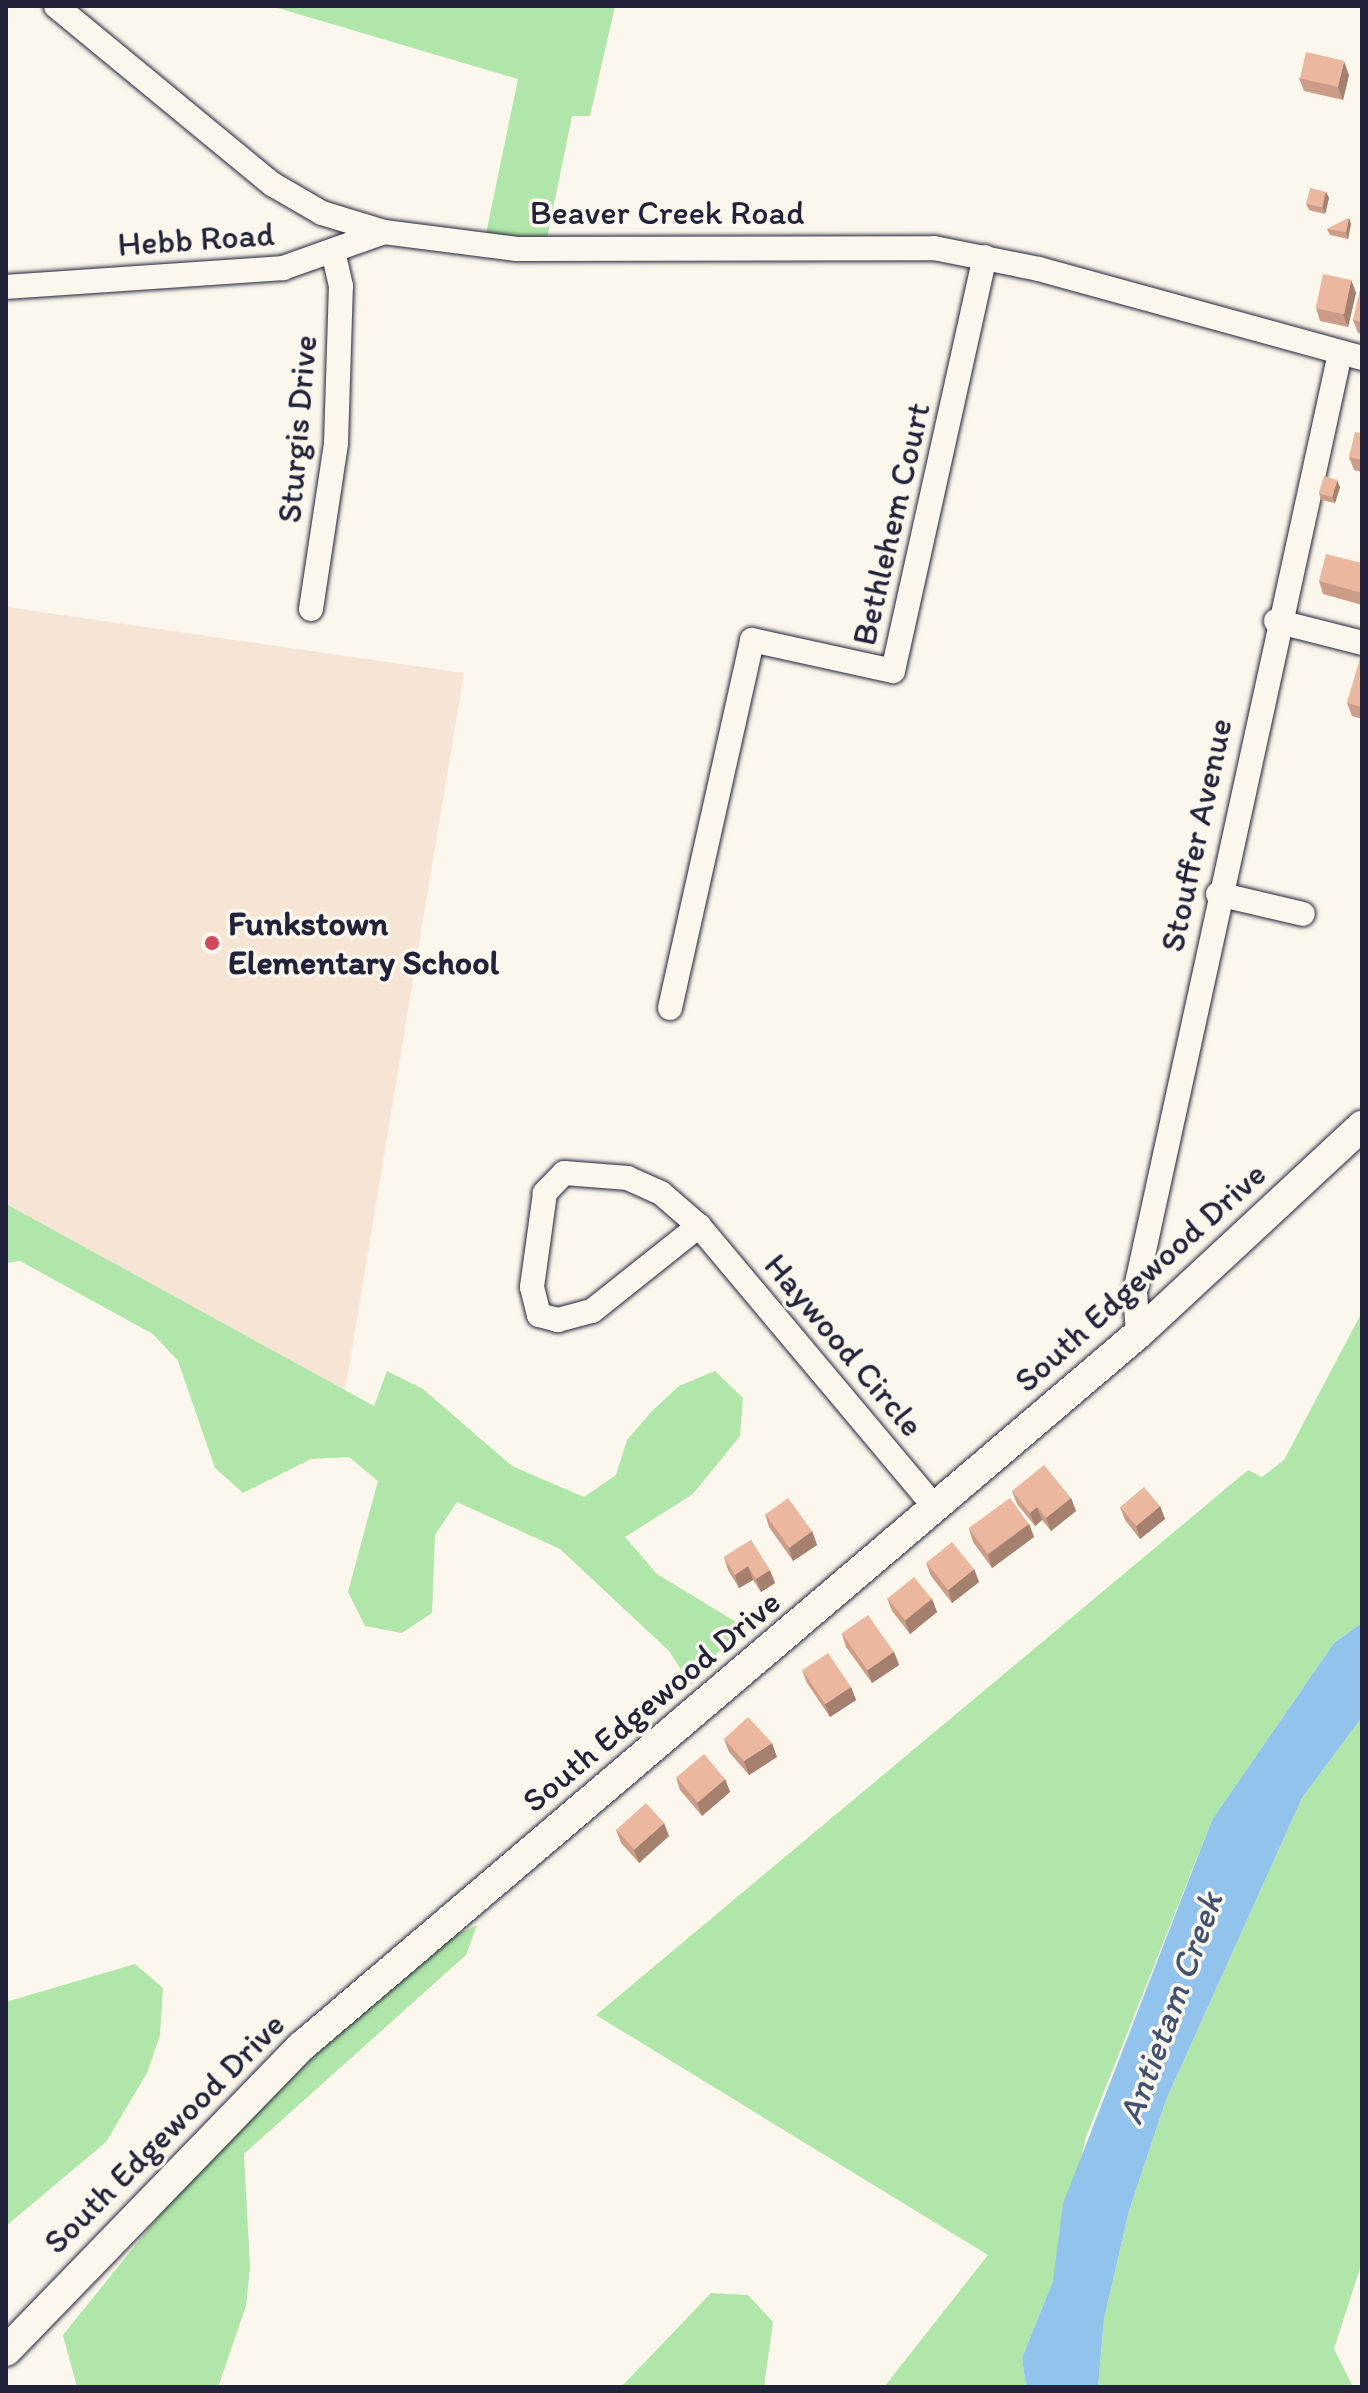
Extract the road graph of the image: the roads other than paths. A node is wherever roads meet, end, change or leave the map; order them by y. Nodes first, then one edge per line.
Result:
1 (56, 6) edge
2 (384, 232) junction
3 (334, 255) junction
4 (985, 257) junction
5 (6, 287) edge
6 (1351, 356) edge
7 (311, 609) dead end
8 (1276, 621) junction
9 (1362, 643) edge
10 (1218, 894) junction
11 (1303, 914) dead end
12 (670, 1008) dead end
13 (1362, 1126) edge
14 (699, 1226) junction
15 (1138, 1334) junction
16 (936, 1508) junction
17 (6, 2351) edge

1 - 2 street, Beaver Creek Road
2 - 3 street, Hebb Road
2 - 4 street, Beaver Creek Road
3 - 5 street, Hebb Road
3 - 7 street, Sturgis Drive
4 - 6 street, Beaver Creek Road
4 - 12 street, Bethlehem Court
6 - 8 street, Stouffer Avenue
8 - 9 street
8 - 10 street, Stouffer Avenue
10 - 11 street
10 - 15 street, Stouffer Avenue
13 - 15 main road, South Edgewood Drive
14 - 14 street, Haywood Circle
14 - 16 street, Haywood Circle
15 - 16 main road, South Edgewood Drive
16 - 17 main road, South Edgewood Drive

